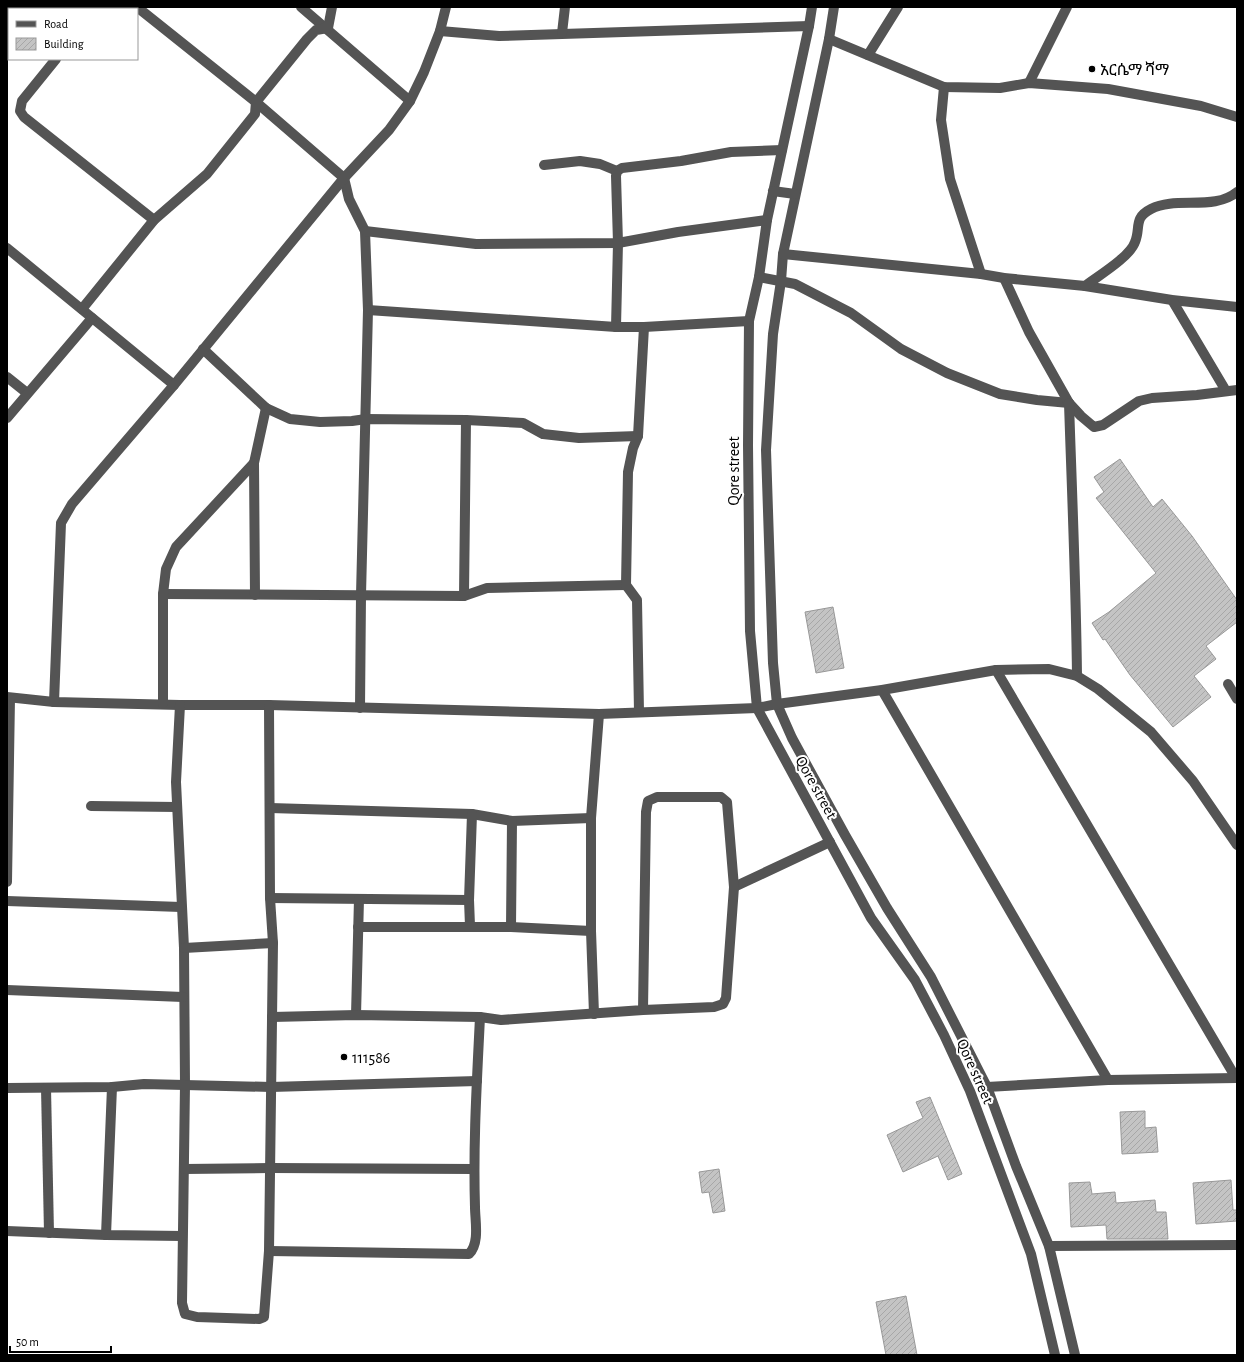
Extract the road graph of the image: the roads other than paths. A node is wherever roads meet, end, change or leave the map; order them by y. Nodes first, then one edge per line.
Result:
1 (137, 7) edge
2 (301, 7) edge
3 (332, 7) edge
4 (446, 7) edge
5 (565, 7) edge
6 (812, 7) edge
7 (834, 7) edge
8 (898, 7) edge
9 (1067, 7) edge
10 (809, 26) junction
11 (328, 28) junction
12 (440, 31) junction
13 (562, 33) junction
14 (829, 39) junction
15 (868, 55) junction
16 (55, 60) edge
17 (1029, 83) junction
18 (944, 87) junction
19 (410, 101) junction
20 (256, 102) junction
21 (1237, 117) edge
22 (782, 150) junction
23 (544, 165) dead end
24 (617, 171) junction
25 (344, 178) junction
26 (773, 191) junction
27 (795, 194) junction
28 (1235, 197) edge
29 (154, 220) junction
30 (767, 220) junction
31 (365, 232) junction
32 (618, 243) junction
33 (7, 248) edge
34 (783, 254) junction
35 (981, 274) junction
36 (759, 276) junction
37 (1004, 278) junction
38 (781, 281) junction
39 (1085, 286) junction
40 (1172, 300) junction
41 (1237, 307) edge
42 (82, 309) junction
43 (368, 310) junction
44 (92, 318) junction
45 (749, 321) junction
46 (616, 327) junction
47 (644, 327) junction
48 (203, 349) junction
49 (7, 377) edge
50 (174, 385) junction
51 (1237, 390) edge
52 (1226, 391) junction
53 (27, 393) junction
54 (1070, 404) junction
55 (266, 408) junction
56 (7, 418) edge
57 (366, 419) junction
58 (466, 420) junction
59 (638, 436) junction
60 (254, 463) junction
61 (626, 585) junction
62 (163, 594) junction
63 (255, 595) junction
64 (361, 595) junction
65 (464, 596) junction
66 (996, 670) junction
67 (1077, 676) junction
68 (1228, 684) dead end
69 (882, 690) junction
70 (8, 698) edge
71 (1237, 699) edge
72 (54, 702) junction
73 (163, 704) junction
74 (777, 704) junction
75 (180, 705) junction
76 (269, 705) junction
77 (360, 708) junction
78 (757, 708) junction
79 (639, 712) junction
80 (599, 714) junction
81 (90, 806) dead end
82 (177, 807) junction
83 (270, 808) junction
84 (472, 814) junction
85 (591, 818) junction
86 (512, 821) junction
87 (830, 842) junction
88 (1237, 845) edge
89 (7, 882) edge
90 (734, 887) junction
91 (270, 898) junction
92 (359, 899) junction
93 (469, 900) junction
94 (7, 901) edge
95 (181, 907) junction
96 (470, 926) junction
97 (511, 926) junction
98 (358, 927) junction
99 (591, 931) junction
100 (273, 943) junction
101 (184, 948) junction
102 (7, 990) edge
103 (183, 997) junction
104 (642, 1010) junction
105 (594, 1014) junction
106 (356, 1015) junction
107 (272, 1017) junction
108 (480, 1017) junction
109 (1237, 1078) edge
110 (1108, 1080) junction
111 (477, 1082) junction
112 (185, 1086) junction
113 (112, 1087) junction
114 (271, 1087) junction
115 (987, 1087) junction
116 (7, 1088) edge
117 (46, 1088) junction
118 (270, 1168) junction
119 (184, 1169) junction
120 (474, 1169) junction
121 (7, 1231) edge
122 (49, 1233) junction
123 (106, 1235) junction
124 (182, 1236) junction
125 (1237, 1245) edge
126 (1049, 1246) junction
127 (269, 1251) junction
128 (1055, 1355) edge
129 (1076, 1355) edge

1 - 20 street
2 - 11 street
3 - 11 street
4 - 12 street
5 - 13 street
6 - 10 street, Qore street
7 - 14 street, Qore street
8 - 15 street
9 - 17 street
10 - 13 street
10 - 22 street, Qore street
11 - 19 street
11 - 20 street
12 - 13 street
12 - 19 street
14 - 15 street
14 - 27 street, Qore street
15 - 18 street
16 - 29 street
17 - 18 street
17 - 21 street
18 - 35 street
19 - 25 street
20 - 25 street
20 - 29 street
22 - 24 street
22 - 26 street, Qore street
23 - 24 street
24 - 32 street
25 - 31 street
25 - 48 street
26 - 27 street
26 - 30 street, Qore street
27 - 34 street, Qore street
28 - 39 street
29 - 42 street
30 - 32 street
30 - 36 street, Qore street
31 - 32 street
31 - 43 street
32 - 46 street
33 - 42 street
34 - 35 street
34 - 38 street, Qore street
35 - 37 street
36 - 38 street
36 - 45 street, Qore street
37 - 39 street
37 - 54 street
38 - 54 street
38 - 74 street, Qore street
39 - 40 street
40 - 41 street
40 - 52 street
42 - 44 street
43 - 46 street
43 - 57 street
44 - 50 street
44 - 53 street
45 - 47 street
45 - 78 street, Qore street
46 - 47 street
47 - 59 street
48 - 50 street
48 - 55 street
49 - 53 street
50 - 72 street
51 - 52 street
52 - 54 street
53 - 56 street
54 - 67 street
55 - 57 street
55 - 60 street
57 - 58 street
57 - 64 street
58 - 59 street
58 - 65 street
59 - 61 street
60 - 62 street
60 - 63 street
61 - 65 street
61 - 79 street
62 - 63 street
62 - 73 street
63 - 64 street
64 - 65 street
64 - 77 street
66 - 67 street
66 - 69 street
66 - 109 street
67 - 88 street
68 - 71 street
69 - 74 street
69 - 110 street
70 - 72 street
70 - 89 street
72 - 73 street
73 - 75 street
74 - 78 street
74 - 115 street, Qore street
75 - 76 street
75 - 82 street
76 - 77 street
76 - 83 street
77 - 80 street
78 - 79 street
78 - 87 street, Qore street
79 - 80 street
80 - 85 street
81 - 82 street
82 - 95 street
83 - 84 street
83 - 91 street
84 - 86 street
84 - 93 street
85 - 86 street
85 - 99 street
86 - 97 street
87 - 90 street
87 - 128 street, Qore street
90 - 104 street
90 - 104 street
91 - 92 street
91 - 100 street
92 - 93 street
92 - 98 street
93 - 96 street
94 - 95 street
95 - 101 street
96 - 97 street
96 - 98 street
97 - 99 street
98 - 106 street
99 - 105 street
100 - 101 street
100 - 107 street
101 - 103 street
102 - 103 street
103 - 112 street
104 - 105 street
105 - 108 street
106 - 107 street
106 - 108 street
107 - 114 street
108 - 111 street
109 - 110 street
110 - 115 street
111 - 114 street
111 - 120 street
112 - 113 street
112 - 114 street
112 - 119 street
113 - 117 street
113 - 123 street
114 - 118 street
115 - 126 street, Qore street
116 - 117 street
117 - 122 street
118 - 119 street
118 - 120 street
118 - 127 street
119 - 124 street
120 - 127 street
121 - 122 street
122 - 123 street
123 - 124 street
124 - 127 street
125 - 126 street
126 - 129 street, Qore street

